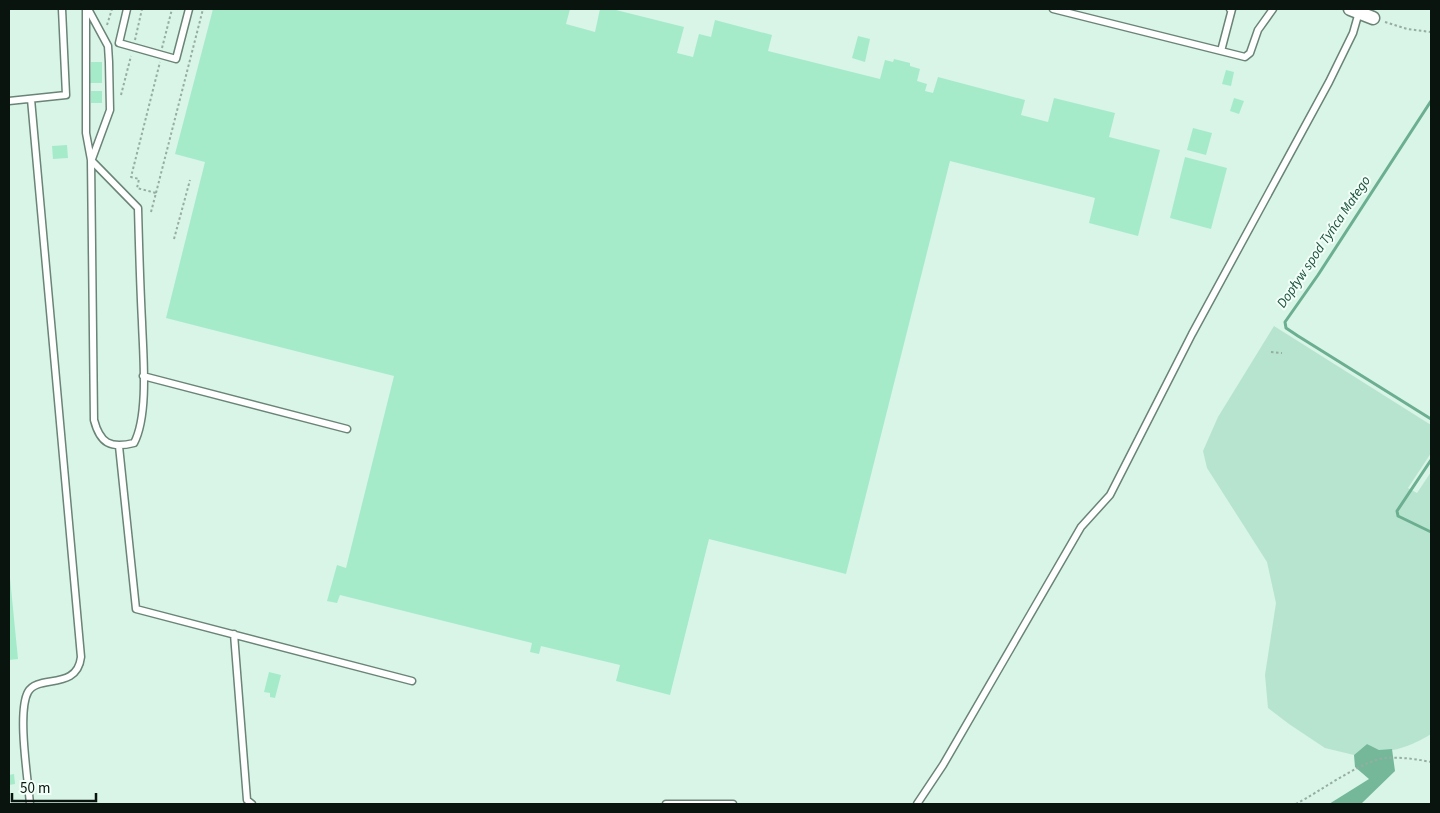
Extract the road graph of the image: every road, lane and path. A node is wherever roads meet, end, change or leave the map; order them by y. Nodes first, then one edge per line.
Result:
1 (62, 9) edge
2 (87, 9) edge
3 (112, 9) edge
4 (127, 9) edge
5 (172, 9) edge
6 (189, 9) edge
7 (204, 9) edge
8 (1053, 9) edge
9 (1230, 9) edge
10 (1273, 9) edge
11 (1354, 10) edge
12 (1373, 18) joint
13 (107, 27) dead end
14 (1431, 32) edge
15 (119, 43) junction
16 (108, 46) junction
17 (1222, 51) junction
18 (161, 55) junction
19 (31, 99) junction
20 (9, 101) edge
21 (91, 160) junction
22 (190, 180) dead end
23 (156, 192) junction
24 (151, 212) dead end
25 (174, 240) dead end
26 (1272, 352) dead end
27 (1282, 354) dead end
28 (144, 376) junction
29 (347, 429) dead end
30 (119, 446) junction
31 (234, 634) junction
32 (412, 681) dead end
33 (1431, 762) edge
34 (30, 804) edge
35 (252, 804) edge
36 (666, 804) edge
37 (733, 804) edge
38 (917, 804) edge
39 (1296, 804) edge

1 - 19 lane
2 - 16 lane
2 - 21 lane
3 - 13 path
4 - 15 lane
5 - 18 path
6 - 18 lane
7 - 23 path
8 - 17 lane
9 - 17 lane
10 - 17 lane
11 - 12 street
11 - 38 lane
12 - 14 path
15 - 16 lane
15 - 18 lane
16 - 21 lane
18 - 23 path
19 - 20 lane
19 - 34 lane
21 - 28 lane
21 - 30 lane
22 - 25 path
23 - 24 path
26 - 27 path
28 - 29 lane
28 - 30 lane
30 - 31 lane
31 - 32 lane
31 - 35 lane
33 - 39 path
36 - 37 lane

